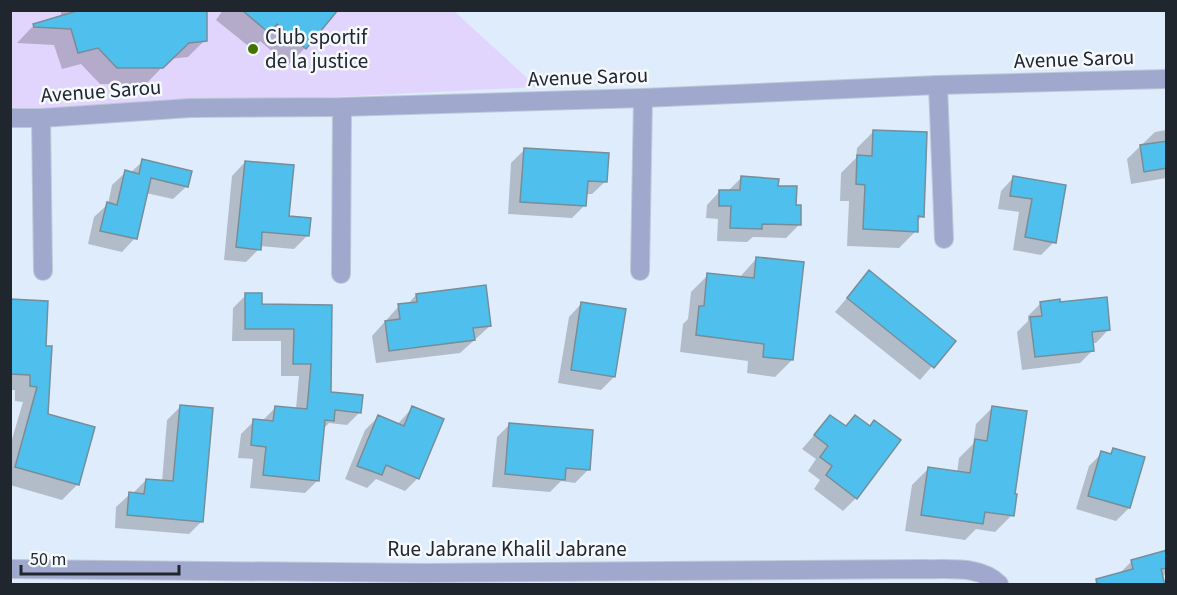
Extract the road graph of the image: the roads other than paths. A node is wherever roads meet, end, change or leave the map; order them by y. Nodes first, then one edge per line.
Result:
1 (1167, 80) edge
2 (938, 85) junction
3 (643, 98) junction
4 (342, 107) junction
5 (10, 118) edge
6 (41, 118) junction
7 (944, 239) dead end
8 (43, 271) dead end
9 (640, 271) dead end
10 (341, 274) dead end
11 (10, 569) edge
12 (659, 578) edge
13 (999, 585) edge

1 - 2 street, Avenue Sarou
2 - 3 street, Avenue Sarou
2 - 7 street
3 - 4 street, Avenue Sarou
3 - 9 street
4 - 6 street, Avenue Sarou
4 - 10 street
5 - 6 street, Avenue Sarou
6 - 8 street
11 - 12 street, Rue Jabrane Khalil Jabrane
12 - 13 street, Rue Jabrane Khalil Jabrane

